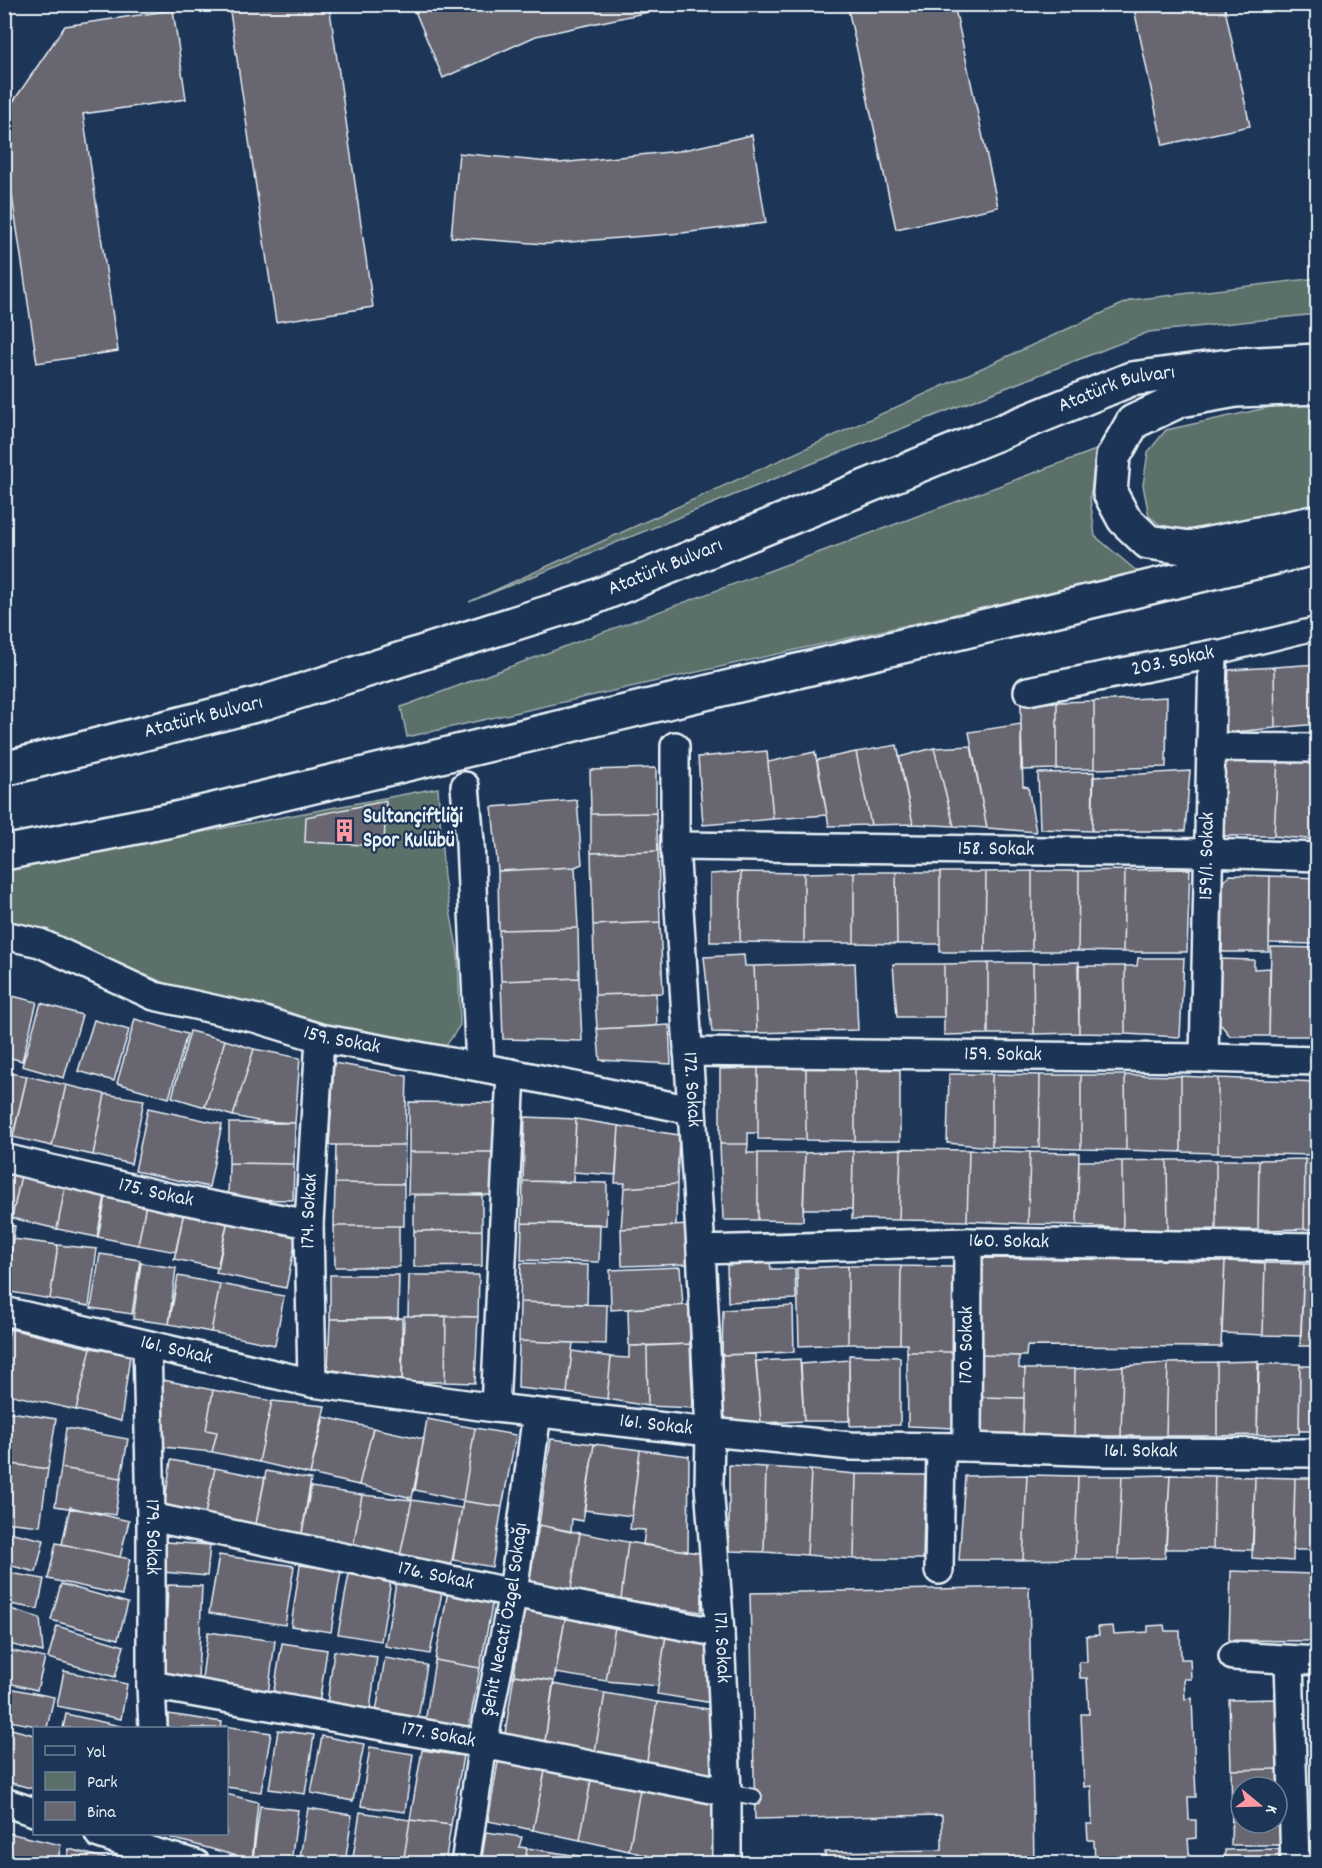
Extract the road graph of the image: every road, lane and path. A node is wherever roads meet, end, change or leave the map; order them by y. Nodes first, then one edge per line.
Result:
1 (1317, 361) edge
2 (1317, 387) edge
3 (1317, 522) edge
4 (1317, 547) edge
5 (1317, 628) edge
6 (1213, 654) junction
7 (1028, 691) dead end
8 (675, 746) dead end
9 (1211, 747) junction
10 (1317, 748) edge
11 (4, 769) edge
12 (465, 786) dead end
13 (675, 846) junction
14 (4, 853) edge
15 (1208, 853) junction
16 (1317, 857) edge
17 (4, 935) edge
18 (320, 1038) junction
19 (688, 1052) junction
20 (1204, 1058) junction
21 (1317, 1061) edge
22 (480, 1067) junction
23 (511, 1073) junction
24 (691, 1110) junction
25 (4, 1158) edge
26 (309, 1224) junction
27 (968, 1242) junction
28 (1317, 1247) edge
29 (700, 1250) junction
30 (4, 1311) edge
31 (147, 1345) junction
32 (312, 1383) junction
33 (495, 1408) junction
34 (537, 1413) junction
35 (710, 1432) junction
36 (954, 1447) junction
37 (1317, 1453) edge
38 (151, 1517) junction
39 (939, 1570) dead end
40 (513, 1593) junction
41 (720, 1633) junction
42 (1233, 1656) dead end
43 (1289, 1660) junction
44 (1317, 1661) edge
45 (151, 1685) junction
46 (153, 1727) edge
47 (483, 1744) junction
48 (727, 1792) junction
49 (754, 1797) dead end
50 (4, 1802) edge
51 (33, 1812) edge
52 (106, 1835) edge
53 (157, 1850) edge
54 (196, 1863) edge
55 (465, 1863) edge
56 (727, 1863) edge
57 (1295, 1863) edge

1 - 11 highway, Atatürk Bulvarı
2 - 3 highway
4 - 14 highway
5 - 6 street, 203. Sokak
6 - 7 street, 203. Sokak
6 - 9 street, 159/1. Sokak
8 - 13 street, 172. Sokak
9 - 10 street
9 - 15 street, 159/1. Sokak
12 - 22 street
13 - 15 street, 158. Sokak
13 - 19 street, 172. Sokak
15 - 16 street, 158. Sokak
15 - 20 street, 159/1. Sokak
17 - 18 street, 159. Sokak
18 - 22 street, 159. Sokak
18 - 26 street, 174. Sokak
19 - 20 street, 159. Sokak
19 - 24 street, 172. Sokak
20 - 21 street, 159. Sokak
22 - 23 street, 159. Sokak
23 - 24 street, 159. Sokak
23 - 33 street
24 - 29 street, 172. Sokak
25 - 26 street, 175. Sokak
26 - 32 street, 174. Sokak
27 - 28 street, 160. Sokak
27 - 29 street, 160. Sokak
27 - 36 street, 170. Sokak
29 - 35 street, 172. Sokak
30 - 31 street, 161. Sokak
31 - 32 street, 161. Sokak
31 - 38 street, 179. Sokak
32 - 33 street, 161. Sokak
33 - 34 street, 161. Sokak
34 - 35 street, 161. Sokak
34 - 40 street, Şehit Necati Özgel Sokağı
35 - 36 street, 161. Sokak
35 - 41 street, 171. Sokak
36 - 37 street, 161. Sokak
36 - 39 street, 170. Sokak
38 - 40 street, 176. Sokak
38 - 45 street, 179. Sokak
40 - 41 street, 176. Sokak
40 - 47 street, Şehit Necati Özgel Sokağı
41 - 48 street, 171. Sokak
42 - 43 street
43 - 44 street
43 - 57 street
45 - 46 street, 179. Sokak
45 - 47 street, 177. Sokak
47 - 48 street, 177. Sokak
47 - 55 street, Şehit Necati Özgel Sokağı
48 - 49 lane
48 - 56 street, 171. Sokak
50 - 51 street
52 - 53 street
53 - 54 street

